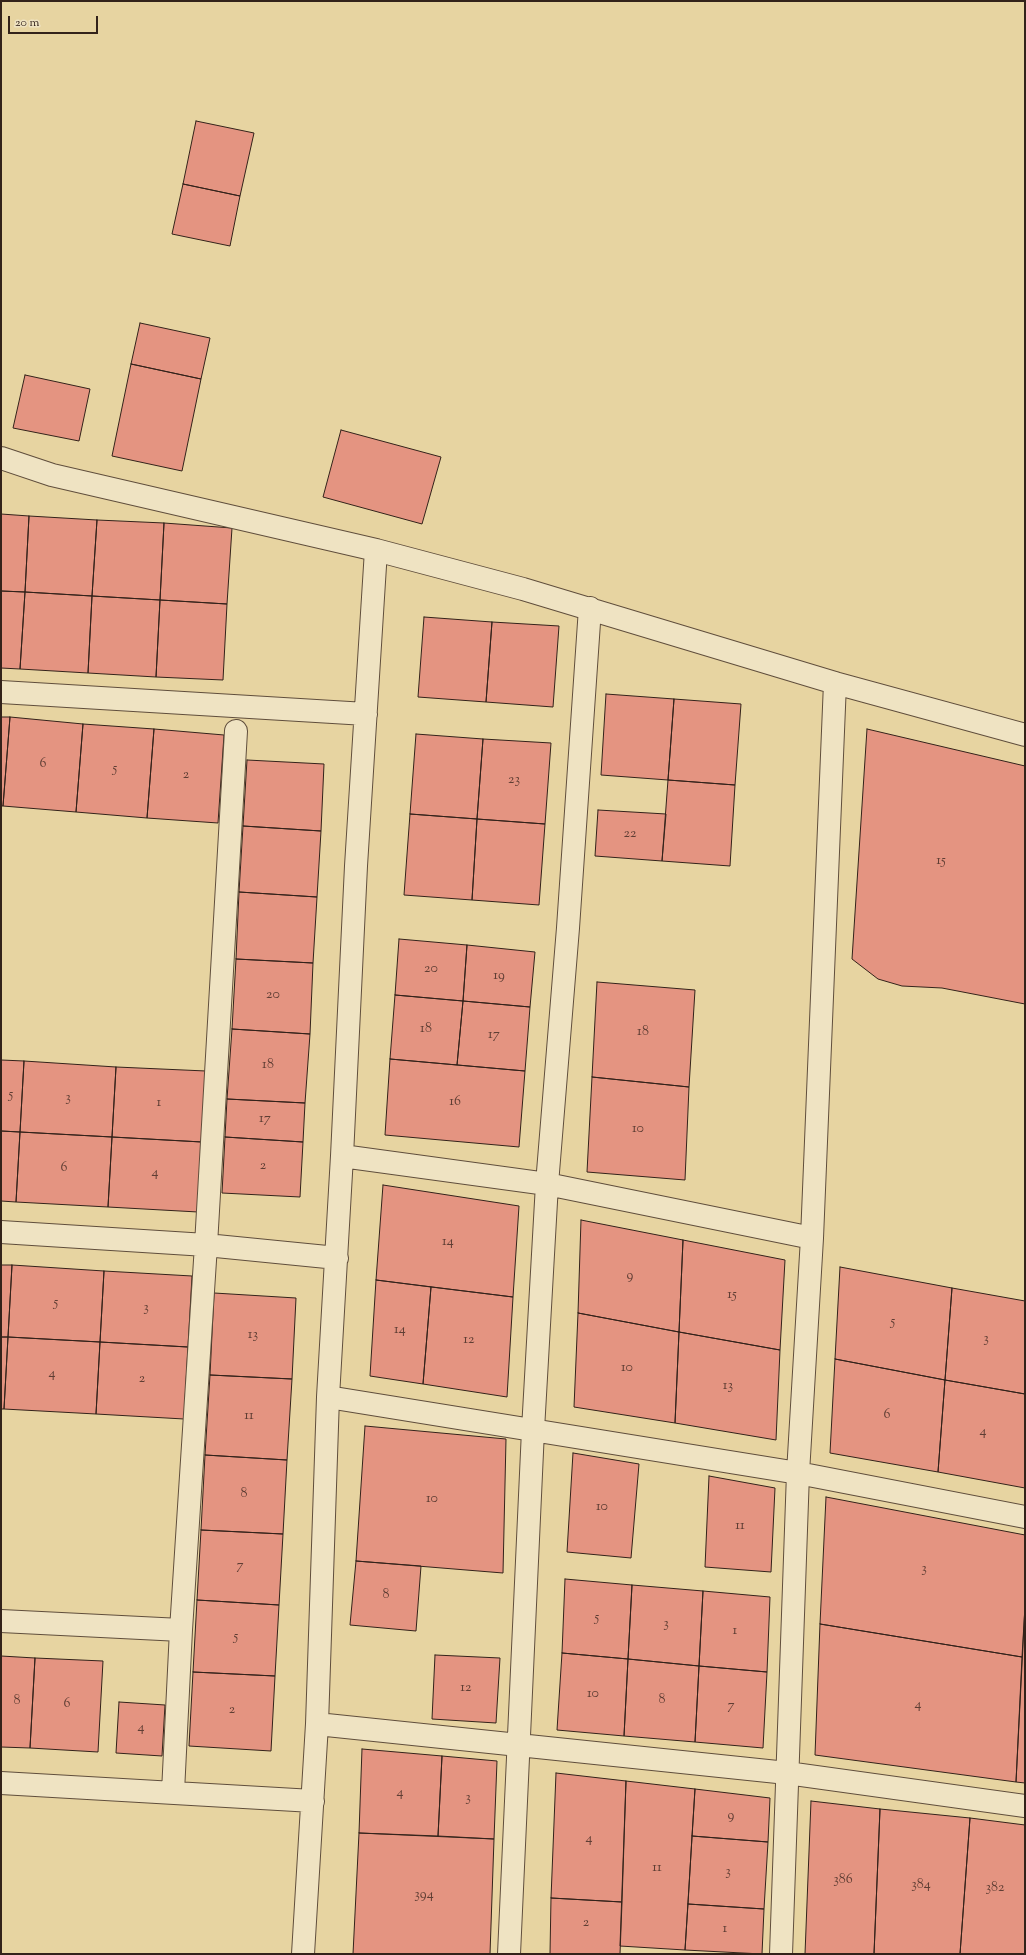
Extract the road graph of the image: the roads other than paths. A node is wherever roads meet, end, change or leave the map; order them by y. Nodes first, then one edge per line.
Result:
1 (1, 458) edge
2 (376, 550) junction
3 (590, 608) junction
4 (835, 683) junction
5 (1, 692) edge
6 (366, 714) junction
7 (236, 731) dead end
8 (1025, 735) edge
9 (342, 1156) junction
10 (547, 1184) junction
11 (1, 1232) edge
12 (812, 1238) junction
13 (206, 1246) junction
14 (337, 1258) junction
15 (328, 1397) junction
16 (533, 1430) junction
17 (798, 1473) junction
18 (1025, 1518) edge
19 (1, 1621) edge
20 (181, 1630) junction
21 (317, 1724) junction
22 (518, 1745) junction
23 (787, 1773) junction
24 (1, 1783) edge
25 (173, 1792) junction
26 (313, 1801) junction
27 (1025, 1806) edge
28 (303, 1954) edge
29 (509, 1954) edge
30 (781, 1954) edge

1 - 2 street
2 - 3 street
2 - 6 street
3 - 4 street
3 - 10 street
4 - 8 street
4 - 12 street
5 - 6 street
6 - 9 street
7 - 13 street
9 - 10 street
9 - 14 street
10 - 12 street
10 - 16 street
11 - 13 street
12 - 17 street
13 - 14 street
13 - 20 street
14 - 15 street
15 - 16 street
15 - 21 street
16 - 17 street
16 - 22 street
17 - 18 street
17 - 23 street
19 - 20 street
20 - 25 street
21 - 22 street
21 - 26 street
22 - 23 street
22 - 29 street
23 - 27 street
23 - 30 street
24 - 25 street
25 - 26 street
26 - 28 street

